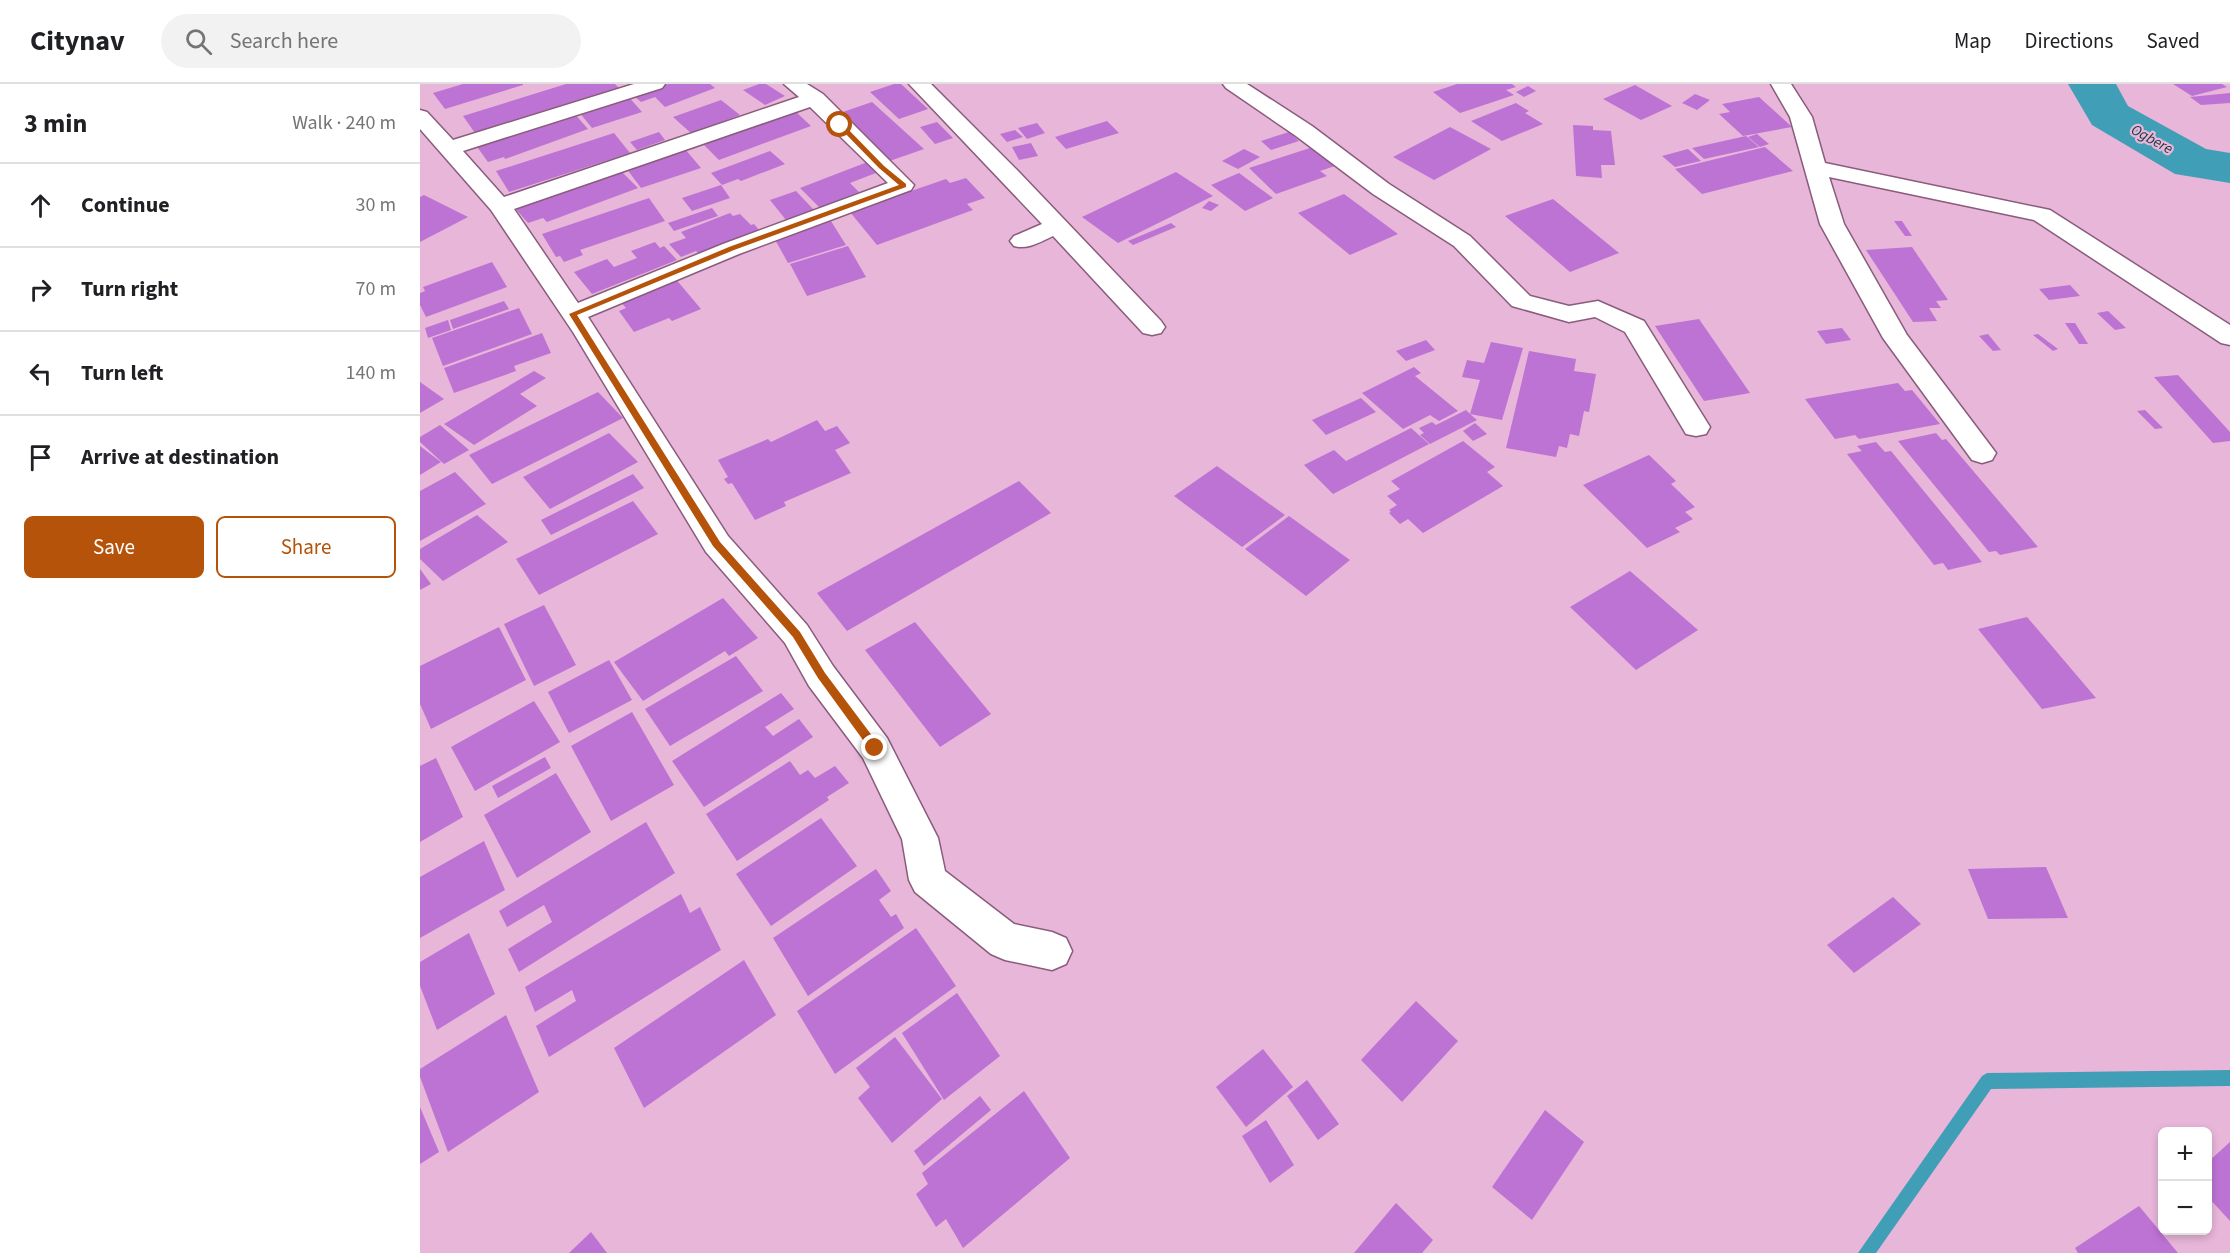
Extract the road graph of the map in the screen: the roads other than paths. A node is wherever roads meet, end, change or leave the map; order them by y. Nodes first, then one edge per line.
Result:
1 (655, 84) edge
2 (919, 84) edge
3 (1233, 84) edge
4 (1781, 84) edge
5 (803, 88) edge
6 (420, 116) edge
7 (447, 149) junction
8 (1815, 167) junction
9 (500, 206) junction
10 (1057, 226) junction
11 (1022, 241) dead end
12 (573, 314) junction
13 (1152, 327) dead end
14 (2230, 336) edge
15 (1696, 427) dead end
16 (1982, 453) dead end
17 (1052, 951) dead end

1 - 7 street
2 - 10 street
3 - 15 street
4 - 8 street
5 - 9 street
5 - 12 street
6 - 7 street
7 - 9 street
8 - 14 street
8 - 16 street
9 - 12 street
10 - 11 street
10 - 13 street
12 - 17 street

